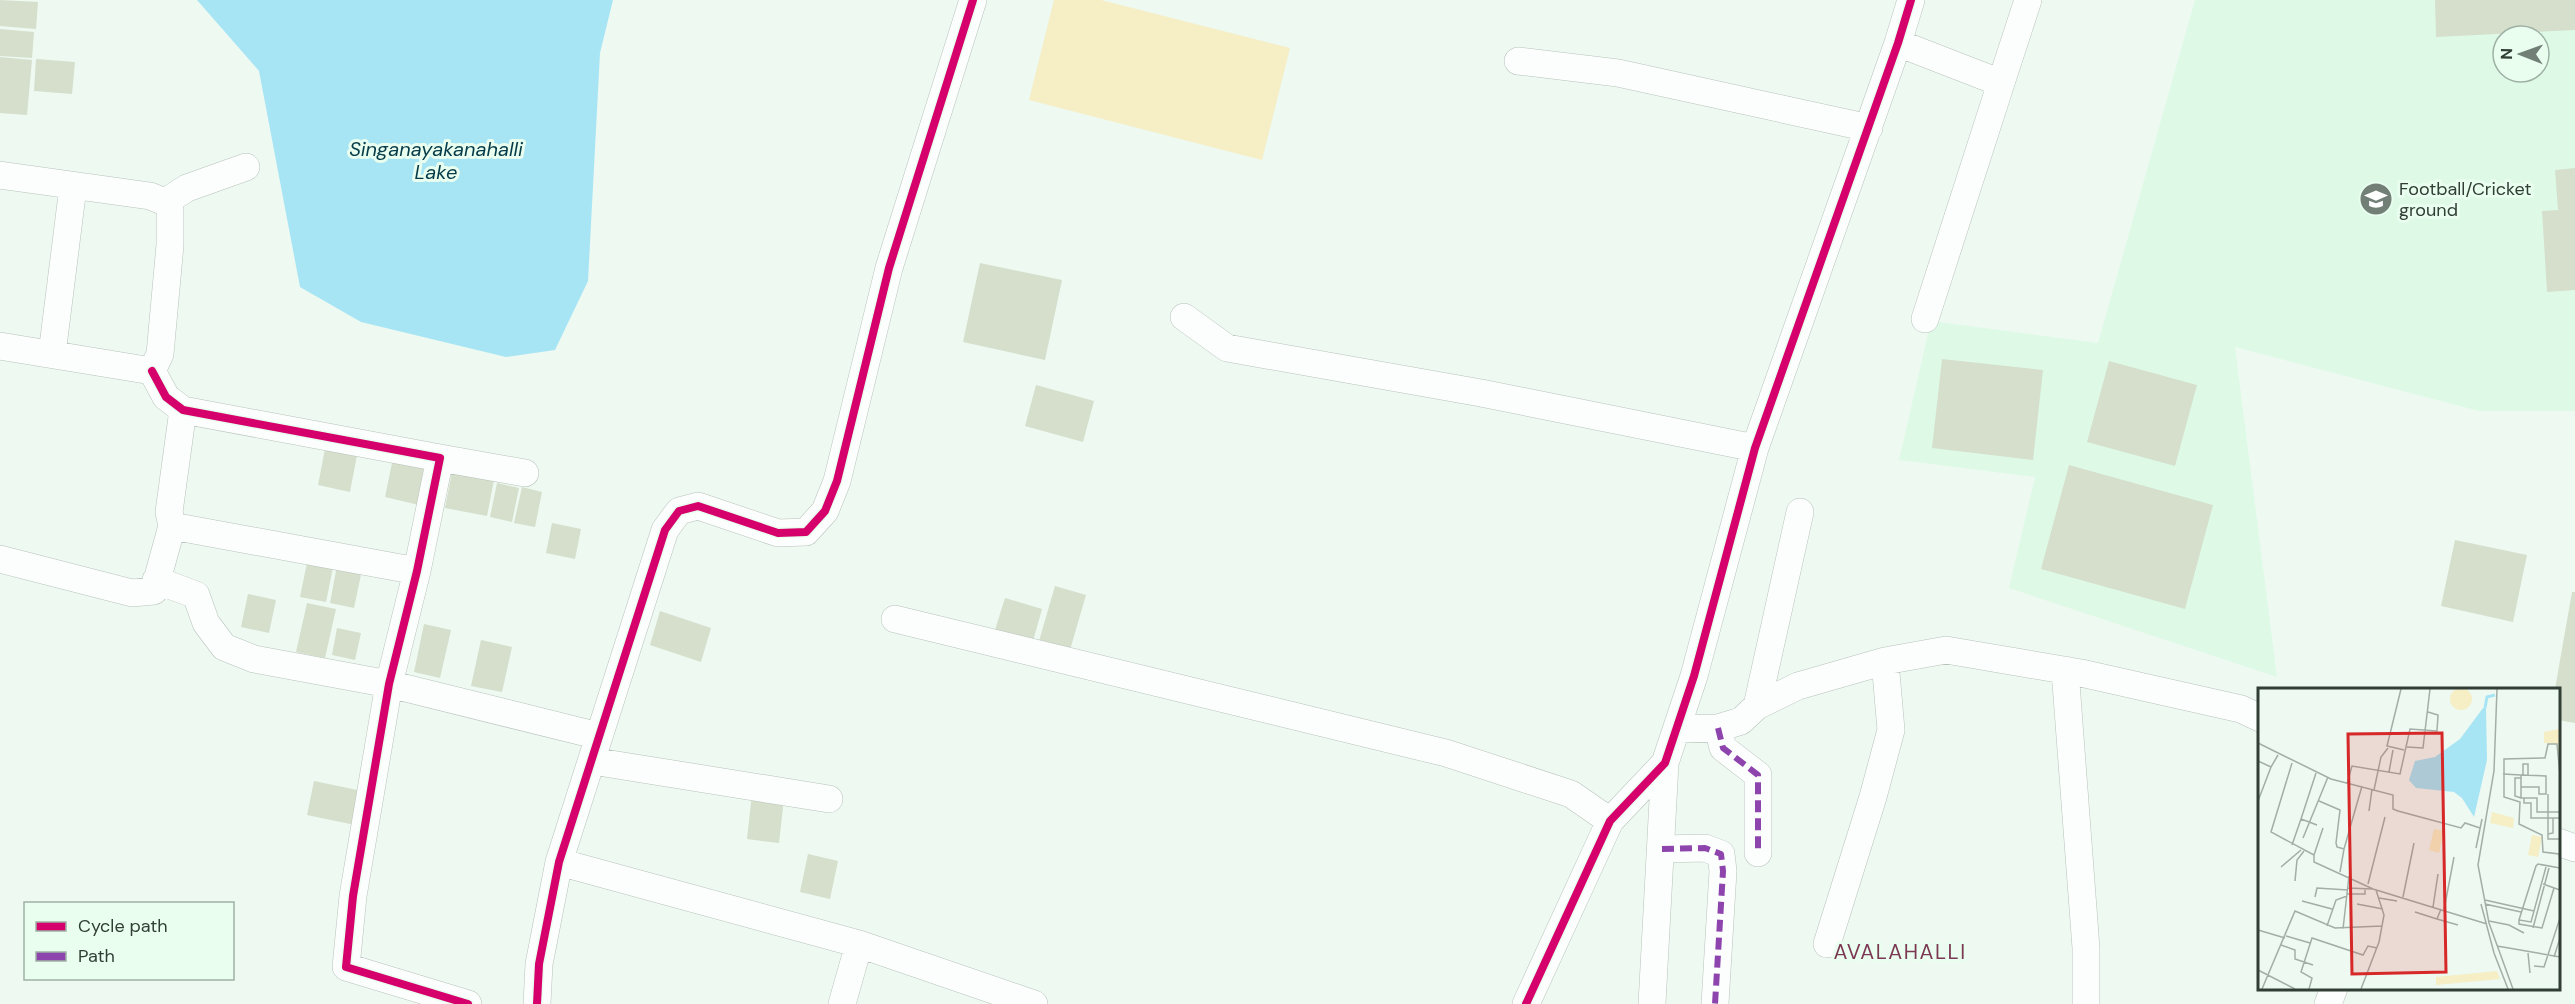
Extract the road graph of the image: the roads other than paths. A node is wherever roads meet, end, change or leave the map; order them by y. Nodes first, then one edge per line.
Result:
1 (973, 0) edge
2 (2028, 0) edge
3 (1905, 1) edge
4 (1898, 43) junction
5 (1518, 61) dead end
6 (2001, 83) junction
7 (1869, 128) junction
8 (246, 167) dead end
9 (0, 175) edge
10 (73, 187) junction
11 (165, 202) junction
12 (1184, 318) dead end
13 (1925, 319) dead end
14 (0, 346) edge
15 (52, 354) junction
16 (152, 371) junction
17 (183, 410) junction
18 (1755, 448) junction
19 (440, 458) junction
20 (525, 473) dead end
21 (1800, 512) dead end
22 (172, 526) junction
23 (0, 559) edge
24 (417, 571) junction
25 (156, 580) junction
26 (895, 619) dead end
27 (1885, 662) junction
28 (2065, 670) junction
29 (389, 684) junction
30 (1757, 706) junction
31 (2258, 717) edge
32 (1718, 728) junction
33 (1677, 729) junction
34 (599, 736) junction
35 (592, 761) junction
36 (1665, 763) junction
37 (829, 799) dead end
38 (1610, 821) junction
39 (2560, 842) edge
40 (2575, 848) edge
41 (1662, 849) junction
42 (1758, 853) dead end
43 (559, 862) junction
44 (859, 944) junction
45 (1827, 944) dead end
46 (2333, 989) edge
47 (468, 1004) edge
48 (537, 1004) edge
49 (842, 1004) edge
50 (1034, 1004) edge
51 (1526, 1004) edge
52 (1652, 1004) edge
53 (1715, 1004) edge
54 (2086, 1004) edge
55 (2328, 1004) edge

1 - 34 street
2 - 6 street
3 - 4 street
4 - 6 street
4 - 7 street
5 - 7 street
6 - 13 street
7 - 18 street
8 - 11 street
9 - 10 street
10 - 11 street
10 - 15 street
11 - 16 street
12 - 18 street
14 - 15 street
15 - 16 street
16 - 17 street
17 - 19 street
17 - 22 street
18 - 33 street
19 - 20 street
19 - 24 street
21 - 30 street
22 - 24 street
22 - 25 street
23 - 25 street
24 - 29 street
25 - 29 street
26 - 38 street
27 - 28 street
27 - 30 street
27 - 45 street
28 - 31 street
28 - 54 street
29 - 34 street
29 - 47 street
30 - 32 street
32 - 33 street
32 - 42 street
33 - 36 street
34 - 35 street
35 - 37 street
35 - 43 street
36 - 38 street
36 - 41 street
38 - 51 street
39 - 40 street
41 - 52 street
41 - 53 street
43 - 44 street
43 - 48 street
44 - 49 street
44 - 50 street
46 - 55 street

